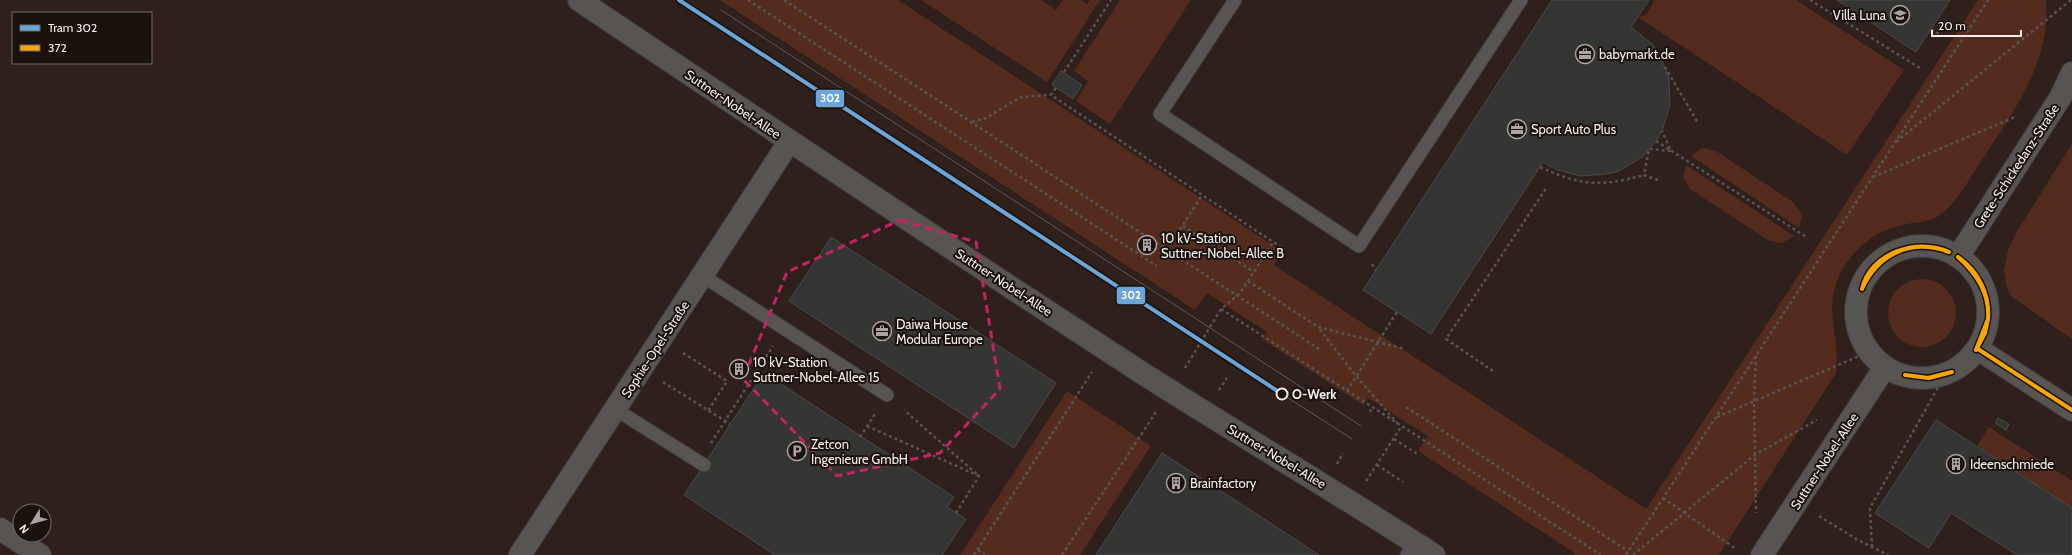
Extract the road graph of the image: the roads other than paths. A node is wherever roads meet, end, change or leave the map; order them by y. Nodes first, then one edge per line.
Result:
1 (580, 0) edge
2 (1235, 0) edge
3 (1521, 0) edge
4 (2072, 73) edge
5 (789, 142) junction
6 (1958, 257) junction
7 (703, 276) junction
8 (1978, 349) junction
9 (1885, 367) junction
10 (887, 395) road end
11 (616, 409) junction
12 (2072, 410) edge
13 (701, 463) road end
14 (0, 529) edge
15 (1411, 549) edge
16 (40, 555) edge
17 (520, 555) edge
18 (1434, 555) edge
19 (1762, 555) edge

1 - 5 street, Suttner-Nobel-Allee
2 - 3 lane
4 - 6 street, Grete-Schickedanz-Straße
5 - 7 street, Sophie-Opel-Straße
5 - 15 street, Suttner-Nobel-Allee
6 - 8 street
6 - 9 street
7 - 10 lane
7 - 11 street, Sophie-Opel-Straße
8 - 9 street
8 - 12 street
9 - 19 street, Suttner-Nobel-Allee
11 - 13 lane
11 - 17 street, Sophie-Opel-Straße
14 - 16 street
15 - 18 street, Suttner-Nobel-Allee

